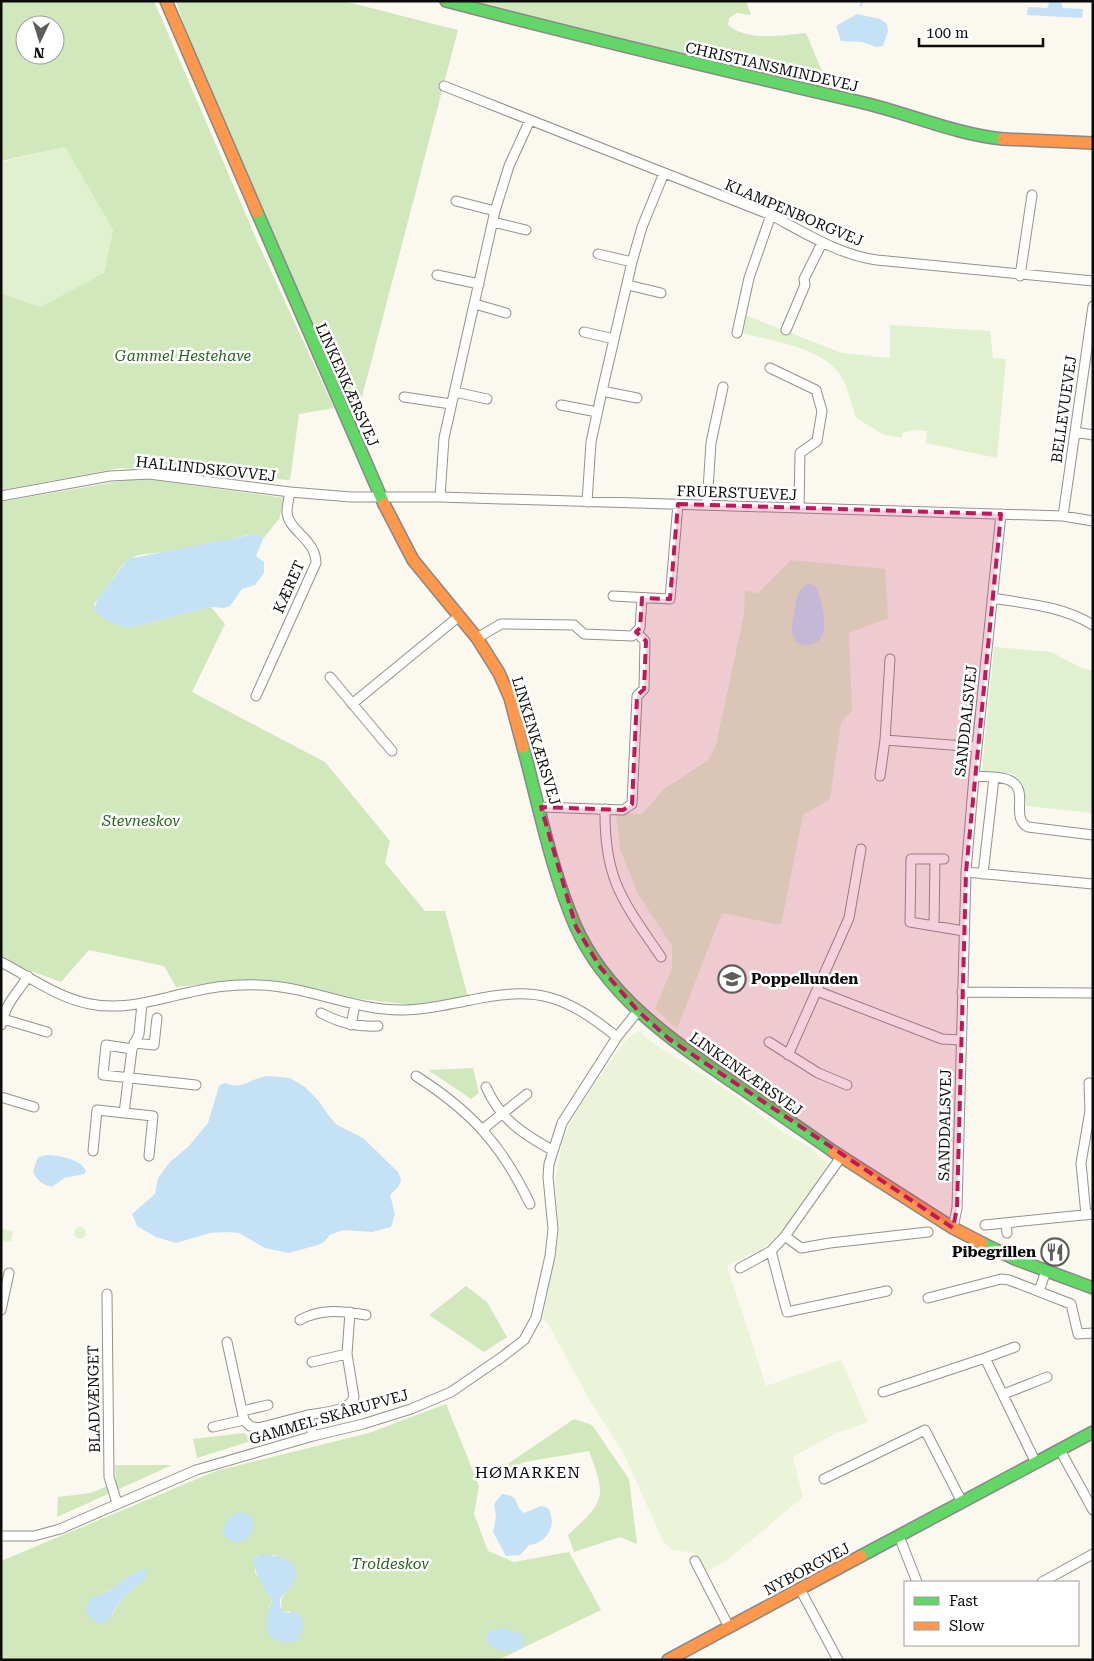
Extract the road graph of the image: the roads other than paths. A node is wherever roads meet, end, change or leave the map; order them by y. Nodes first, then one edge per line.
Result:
1 (166, 1) edge
2 (446, 1) edge
3 (444, 86) dead end
4 (530, 120) junction
5 (1093, 143) edge
6 (664, 173) junction
7 (1032, 195) dead end
8 (456, 201) dead end
9 (495, 211) junction
10 (771, 215) junction
11 (493, 222) junction
12 (526, 230) dead end
13 (822, 243) junction
14 (598, 254) dead end
15 (632, 262) junction
16 (437, 275) dead end
17 (1020, 276) junction
18 (1093, 281) edge
19 (479, 284) junction
20 (628, 285) junction
21 (661, 294) dead end
22 (476, 304) junction
23 (1093, 306) edge
24 (506, 313) dead end
25 (786, 330) dead end
26 (584, 332) dead end
27 (736, 333) dead end
28 (614, 339) junction
29 (770, 368) dead end
30 (723, 387) dead end
31 (602, 391) junction
32 (455, 392) junction
33 (404, 397) dead end
34 (637, 398) dead end
35 (487, 399) dead end
36 (451, 404) junction
37 (561, 405) dead end
38 (597, 412) junction
39 (1075, 432) junction
40 (1093, 435) edge
41 (290, 492) junction
42 (1, 496) edge
43 (380, 496) junction
44 (440, 497) junction
45 (587, 502) junction
46 (678, 504) junction
47 (707, 505) junction
48 (799, 508) junction
49 (1001, 514) junction
50 (1063, 516) junction
51 (1093, 522) edge
52 (613, 596) dead end
53 (642, 598) junction
54 (992, 598) junction
55 (458, 617) junction
56 (1093, 625) edge
57 (636, 632) junction
58 (477, 638) junction
59 (890, 660) dead end
60 (330, 677) dead end
61 (256, 696) dead end
62 (352, 704) junction
63 (886, 740) junction
64 (977, 748) junction
65 (392, 751) dead end
66 (880, 776) dead end
67 (974, 776) junction
68 (994, 778) junction
69 (541, 807) junction
70 (605, 809) junction
71 (1093, 835) edge
72 (861, 849) dead end
73 (966, 872) junction
74 (983, 874) junction
75 (1093, 884) edge
76 (934, 926) junction
77 (964, 931) junction
78 (661, 957) dead end
79 (1, 962) edge
80 (28, 976) junction
81 (817, 991) junction
82 (962, 992) junction
83 (1093, 993) edge
84 (142, 1004) junction
85 (355, 1005) junction
86 (638, 1011) junction
87 (321, 1013) dead end
88 (157, 1018) dead end
89 (2, 1022) edge
90 (351, 1025) junction
91 (378, 1026) dead end
92 (47, 1032) dead end
93 (618, 1037) junction
94 (961, 1040) junction
95 (769, 1042) dead end
96 (133, 1046) junction
97 (788, 1054) junction
98 (416, 1076) dead end
99 (128, 1078) junction
100 (1088, 1083) dead end
101 (196, 1085) dead end
102 (847, 1085) dead end
103 (486, 1087) dead end
104 (526, 1094) dead end
105 (1, 1098) edge
106 (34, 1107) dead end
107 (124, 1113) junction
108 (502, 1114) junction
109 (483, 1129) junction
110 (552, 1150) junction
111 (93, 1151) dead end
112 (149, 1156) dead end
113 (841, 1157) junction
114 (530, 1204) dead end
115 (1090, 1214) edge
116 (1006, 1223) junction
117 (985, 1225) dead end
118 (952, 1228) junction
119 (928, 1232) dead end
120 (1007, 1233) dead end
121 (785, 1236) junction
122 (771, 1251) junction
123 (740, 1268) dead end
124 (1046, 1271) junction
125 (9, 1273) dead end
126 (1093, 1288) edge
127 (886, 1291) dead end
128 (1039, 1291) junction
129 (107, 1294) dead end
130 (928, 1298) dead end
131 (1, 1310) edge
132 (350, 1312) junction
133 (366, 1315) dead end
134 (300, 1320) dead end
135 (1093, 1333) edge
136 (227, 1342) dead end
137 (1015, 1346) dead end
138 (347, 1354) junction
139 (985, 1358) junction
140 (312, 1362) dead end
141 (1048, 1377) dead end
142 (883, 1392) dead end
143 (1004, 1394) junction
144 (268, 1406) dead end
145 (243, 1415) junction
146 (308, 1416) junction
147 (213, 1427) dead end
148 (1093, 1432) edge
149 (313, 1436) junction
150 (1060, 1450) junction
151 (1036, 1463) junction
152 (824, 1479) dead end
153 (962, 1502) junction
154 (117, 1503) junction
155 (1093, 1510) edge
156 (1, 1536) edge
157 (899, 1536) junction
158 (1093, 1554) edge
159 (695, 1561) dead end
160 (917, 1581) edge
161 (1044, 1581) edge
162 (800, 1589) junction
163 (730, 1627) junction
164 (668, 1660) edge
165 (838, 1660) edge

1 - 43 street, LINKENKÆRSVEJ
2 - 5 street, CHRISTIANSMINDEVEJ
3 - 4 street, KLAMPENBORGVEJ
4 - 6 street, KLAMPENBORGVEJ
4 - 9 street
6 - 10 street, KLAMPENBORGVEJ
6 - 15 street
7 - 17 street
8 - 9 street
9 - 11 street
10 - 13 street, KLAMPENBORGVEJ
10 - 27 street
11 - 12 street
11 - 19 street
13 - 17 street, KLAMPENBORGVEJ
13 - 25 street
14 - 15 street
15 - 20 street
16 - 19 street
17 - 18 street, KLAMPENBORGVEJ
19 - 22 street
20 - 21 street
20 - 28 street
22 - 24 street
22 - 32 street
23 - 39 street, BELLEVUEVEJ
26 - 28 street
28 - 31 street
29 - 48 street
30 - 47 street
31 - 34 street
31 - 38 street
32 - 35 street
32 - 36 street
33 - 36 street
36 - 44 street
37 - 38 street
38 - 45 street
39 - 40 street
39 - 50 street, BELLEVUEVEJ
41 - 42 street, HALLINDSKOVVEJ
41 - 43 street, HALLINDSKOVVEJ
41 - 61 street, KÆRET
43 - 44 street, FRUERSTUEVEJ
43 - 55 street, LINKENKÆRSVEJ
44 - 45 street, FRUERSTUEVEJ
45 - 46 street, FRUERSTUEVEJ
46 - 47 street, FRUERSTUEVEJ
46 - 53 street
47 - 48 street, FRUERSTUEVEJ
48 - 49 street, FRUERSTUEVEJ
49 - 50 street, FRUERSTUEVEJ
49 - 54 street, SANDDALSVEJ
50 - 51 street, FRUERSTUEVEJ
52 - 53 street
53 - 57 street
54 - 56 street
54 - 64 street, SANDDALSVEJ
55 - 58 street, LINKENKÆRSVEJ
55 - 62 street
57 - 58 street
57 - 70 street
58 - 69 street, LINKENKÆRSVEJ
59 - 63 street
60 - 62 street
62 - 65 street
63 - 64 street
63 - 66 street
64 - 67 street, SANDDALSVEJ
67 - 68 street
67 - 73 street, SANDDALSVEJ
68 - 71 street
68 - 74 street
69 - 70 street
69 - 86 street, LINKENKÆRSVEJ
70 - 78 street
72 - 81 street
73 - 74 street
73 - 77 street, SANDDALSVEJ
74 - 75 street
76 - 76 street
76 - 77 street
77 - 82 street, SANDDALSVEJ
79 - 80 street
80 - 84 street
80 - 89 street
81 - 94 street
81 - 97 street
82 - 83 street
82 - 94 street, SANDDALSVEJ
84 - 85 street
84 - 96 street
85 - 90 street
85 - 93 street
86 - 93 street, GAMMEL SKÅRUPVEJ
86 - 113 street, LINKENKÆRSVEJ
87 - 90 street
88 - 96 street
89 - 92 street
90 - 91 street
93 - 110 street, GAMMEL SKÅRUPVEJ
94 - 118 street, SANDDALSVEJ
95 - 97 street
96 - 99 street
96 - 99 street
97 - 102 street
98 - 109 street
99 - 101 street
99 - 107 street
100 - 115 street
103 - 108 street
104 - 108 street
105 - 106 street
107 - 111 street
107 - 112 street
108 - 109 street
108 - 110 street
109 - 114 street
110 - 149 street, GAMMEL SKÅRUPVEJ
113 - 118 street, LINKENKÆRSVEJ
113 - 121 street
115 - 116 street
116 - 117 street
116 - 120 street
118 - 124 street, LINKENKÆRSVEJ
119 - 121 street
121 - 122 street
122 - 123 street
122 - 127 street
124 - 126 street, LINKENKÆRSVEJ
124 - 128 street
125 - 131 street
128 - 130 street
128 - 135 street
129 - 154 street, BLADVÆNGET
132 - 133 street
132 - 134 street
132 - 138 street
136 - 145 street
137 - 139 street
138 - 140 street
138 - 146 street
139 - 142 street
139 - 143 street
141 - 143 street
143 - 151 street
144 - 145 street
145 - 146 street
145 - 147 street
146 - 149 street
148 - 150 street, NYBORGVEJ
149 - 154 street, GAMMEL SKÅRUPVEJ
150 - 151 street, NYBORGVEJ
150 - 155 street
151 - 153 street, NYBORGVEJ
152 - 153 street
153 - 157 street, NYBORGVEJ
154 - 156 street, GAMMEL SKÅRUPVEJ
157 - 160 street
157 - 162 street, NYBORGVEJ
158 - 161 street
159 - 163 street
162 - 163 street, NYBORGVEJ
162 - 165 street
163 - 164 street, NYBORGVEJ

